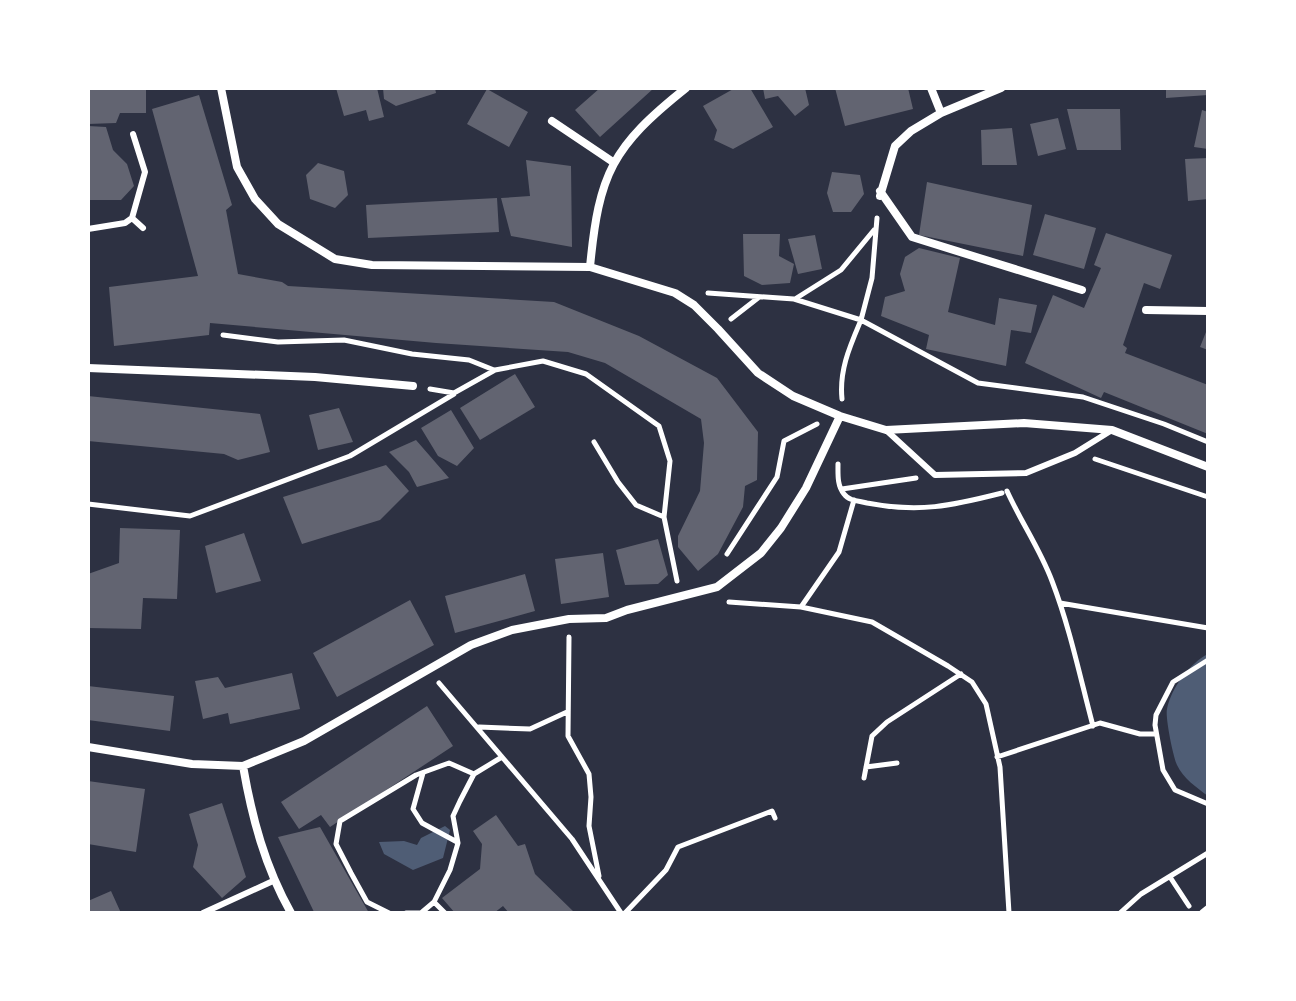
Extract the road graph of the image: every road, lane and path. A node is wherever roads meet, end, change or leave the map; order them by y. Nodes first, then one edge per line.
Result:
1 (221, 88) edge
2 (686, 88) edge
3 (931, 88) edge
4 (1001, 88) edge
5 (941, 113) junction
6 (552, 121) dead end
7 (133, 134) dead end
8 (613, 162) junction
9 (880, 191) junction
10 (881, 202) joint
11 (132, 218) junction
12 (143, 228) dead end
13 (88, 229) edge
14 (875, 229) junction
15 (590, 267) junction
16 (1082, 290) dead end
17 (703, 292) dead end
18 (758, 297) junction
19 (794, 299) junction
20 (1146, 310) dead end
21 (1208, 311) edge
22 (861, 320) junction
23 (718, 329) junction
24 (223, 335) dead end
25 (89, 364) edge
26 (495, 370) junction
27 (840, 381) dead end
28 (413, 386) joint
29 (454, 393) junction
30 (840, 416) junction
31 (886, 430) junction
32 (1112, 430) junction
33 (784, 441) dead end
34 (594, 442) dead end
35 (1208, 442) edge
36 (1075, 453) junction
37 (1208, 467) edge
38 (935, 475) junction
39 (842, 489) dead end
40 (1007, 491) dead end
41 (1208, 497) edge
42 (854, 500) dead end
43 (88, 504) edge
44 (664, 517) junction
45 (724, 559) dead end
46 (689, 580) dead end
47 (726, 602) dead end
48 (1060, 603) junction
49 (801, 607) junction
50 (569, 619) junction
51 (1208, 628) edge
52 (1208, 660) edge
53 (428, 671) junction
54 (961, 674) junction
55 (567, 712) junction
56 (1093, 726) junction
57 (478, 727) junction
58 (1155, 734) junction
59 (88, 747) edge
60 (502, 757) junction
61 (997, 757) junction
62 (897, 763) dead end
63 (243, 766) junction
64 (866, 767) junction
65 (424, 772) junction
66 (474, 774) junction
67 (864, 778) dead end
68 (1208, 804) edge
69 (775, 818) dead end
70 (458, 843) junction
71 (1208, 853) edge
72 (1170, 877) junction
73 (273, 881) junction
74 (600, 881) junction
75 (434, 902) junction
76 (203, 913) edge
77 (291, 913) edge
78 (389, 913) edge
79 (406, 913) edge
80 (445, 913) edge
81 (623, 913) edge
82 (1009, 913) edge
83 (1120, 913) edge
84 (1193, 913) edge

1 - 15 street
2 - 8 street
3 - 5 street
4 - 5 street
5 - 9 street
6 - 8 street
7 - 11 lane
8 - 15 street
9 - 10 street
9 - 16 street
10 - 14 path
11 - 12 lane
11 - 13 lane
14 - 19 path
14 - 22 path
15 - 23 street
17 - 18 path
18 - 19 path
18 - 23 path
19 - 22 path
20 - 21 street
22 - 27 path
22 - 35 path
23 - 30 street
24 - 26 path
25 - 28 street
26 - 29 path
26 - 44 path
28 - 29 path
29 - 43 path
30 - 31 street
30 - 50 street
31 - 32 street
31 - 38 lane
32 - 36 lane
32 - 37 street
33 - 45 path
34 - 44 path
36 - 38 lane
36 - 41 path
38 - 39 path
40 - 48 path
42 - 49 path
44 - 46 path
47 - 49 path
48 - 51 path
48 - 56 path
49 - 54 path
50 - 53 street
50 - 55 path
52 - 58 path
53 - 57 path
53 - 63 street
54 - 61 path
54 - 64 path
55 - 57 path
55 - 74 path
56 - 58 path
56 - 61 path
57 - 60 path
58 - 68 path
59 - 63 street
60 - 66 path
60 - 74 path
61 - 82 path
62 - 64 path
63 - 73 street
64 - 67 path
65 - 66 path
65 - 70 path
65 - 78 path
66 - 70 path
69 - 81 path
70 - 75 path
71 - 72 path
72 - 83 path
72 - 84 path
73 - 76 lane
73 - 77 street
74 - 81 path
75 - 79 path
75 - 80 path

